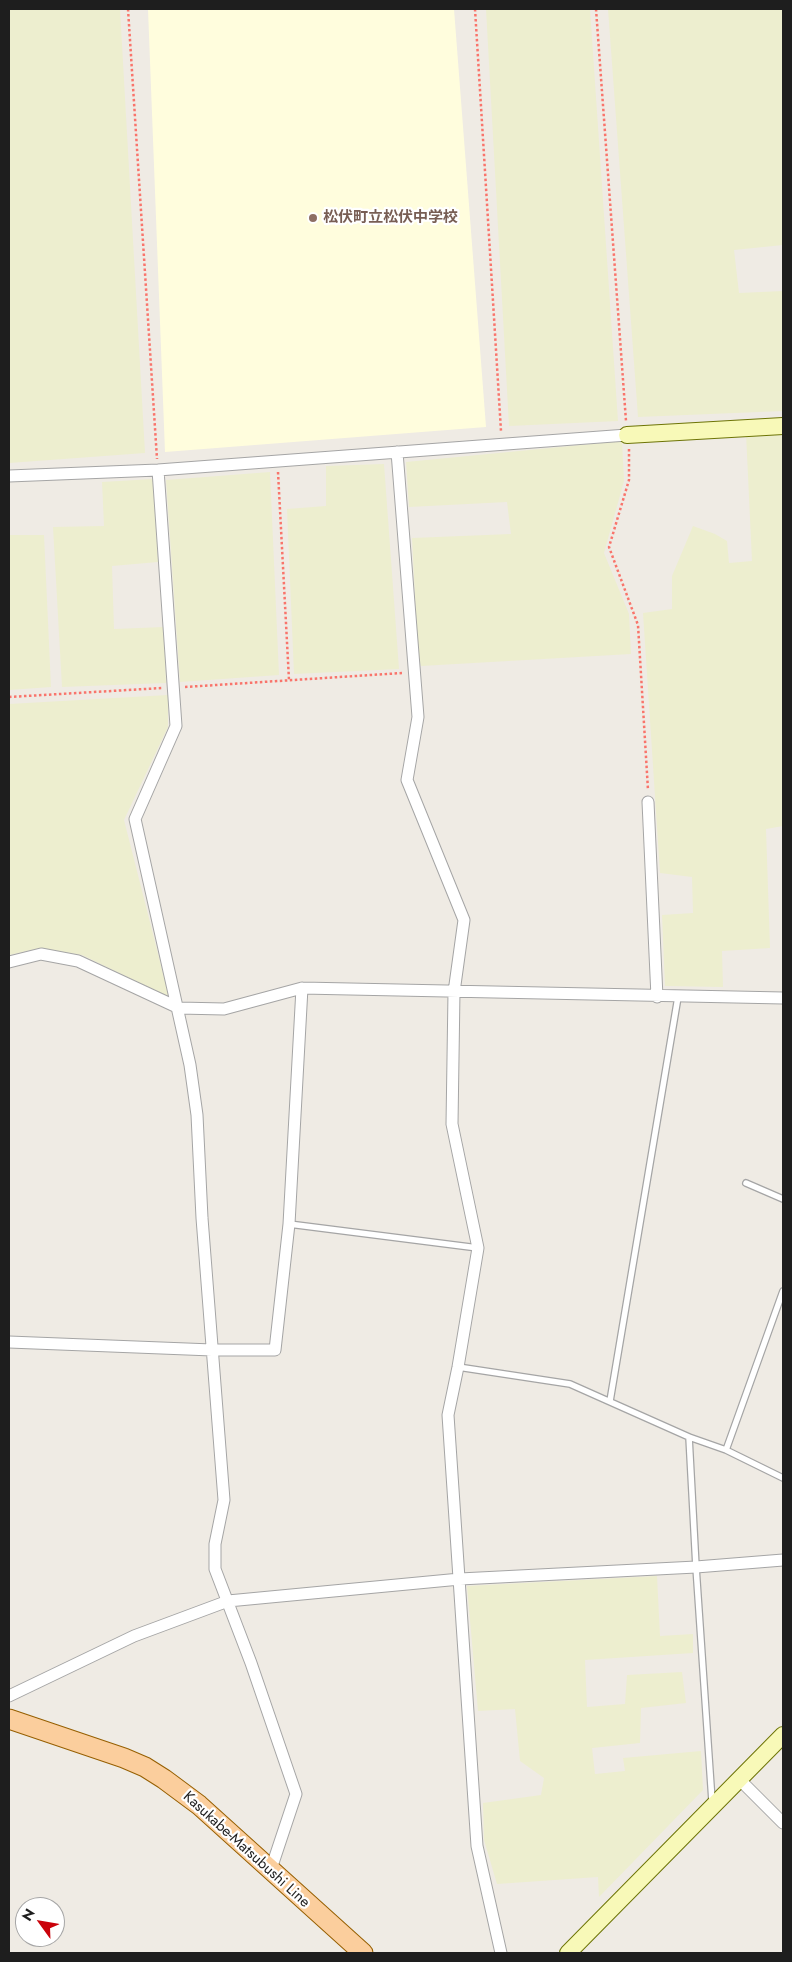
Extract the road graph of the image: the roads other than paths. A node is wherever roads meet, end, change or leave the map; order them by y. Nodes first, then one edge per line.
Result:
1 (783, 426) edge
2 (627, 435) joint
3 (397, 452) junction
4 (158, 470) junction
5 (9, 476) edge
6 (648, 802) road end
7 (9, 962) edge
8 (302, 988) junction
9 (454, 992) junction
10 (657, 996) junction
11 (678, 997) junction
12 (783, 998) edge
13 (179, 1008) junction
14 (746, 1183) dead end
15 (783, 1199) edge
16 (289, 1224) junction
17 (478, 1248) junction
18 (783, 1291) edge
19 (9, 1342) edge
20 (212, 1350) junction
21 (458, 1367) junction
22 (610, 1401) junction
23 (690, 1436) junction
24 (726, 1450) junction
25 (783, 1478) edge
26 (783, 1560) edge
27 (696, 1567) junction
28 (460, 1579) junction
29 (228, 1601) junction
30 (9, 1696) edge
31 (9, 1720) edge
32 (783, 1736) edge
33 (739, 1779) junction
34 (712, 1806) junction
35 (783, 1823) edge
36 (271, 1869) junction
37 (363, 1953) edge
38 (501, 1953) edge
39 (568, 1953) edge

1 - 2 street
2 - 3 street
3 - 4 street
3 - 9 street
4 - 5 street
4 - 13 street
6 - 10 street
7 - 13 street
8 - 9 street
8 - 13 street
8 - 16 street
9 - 10 street
9 - 17 street
10 - 11 street
11 - 12 street
11 - 22 lane
13 - 20 street
14 - 15 lane
16 - 17 lane
16 - 20 street
17 - 21 street
18 - 24 lane
19 - 20 street
20 - 29 street
21 - 22 lane
21 - 28 street
22 - 23 lane
23 - 24 lane
23 - 27 lane
24 - 25 lane
26 - 27 street
27 - 28 street
27 - 34 lane
28 - 29 street
28 - 38 street
29 - 30 street
29 - 36 street
31 - 36 main road, Kasukabe-Matsubushi Line
32 - 33 street
33 - 34 street
33 - 35 street
34 - 39 street
36 - 37 main road, Kasukabe-Matsubushi Line

